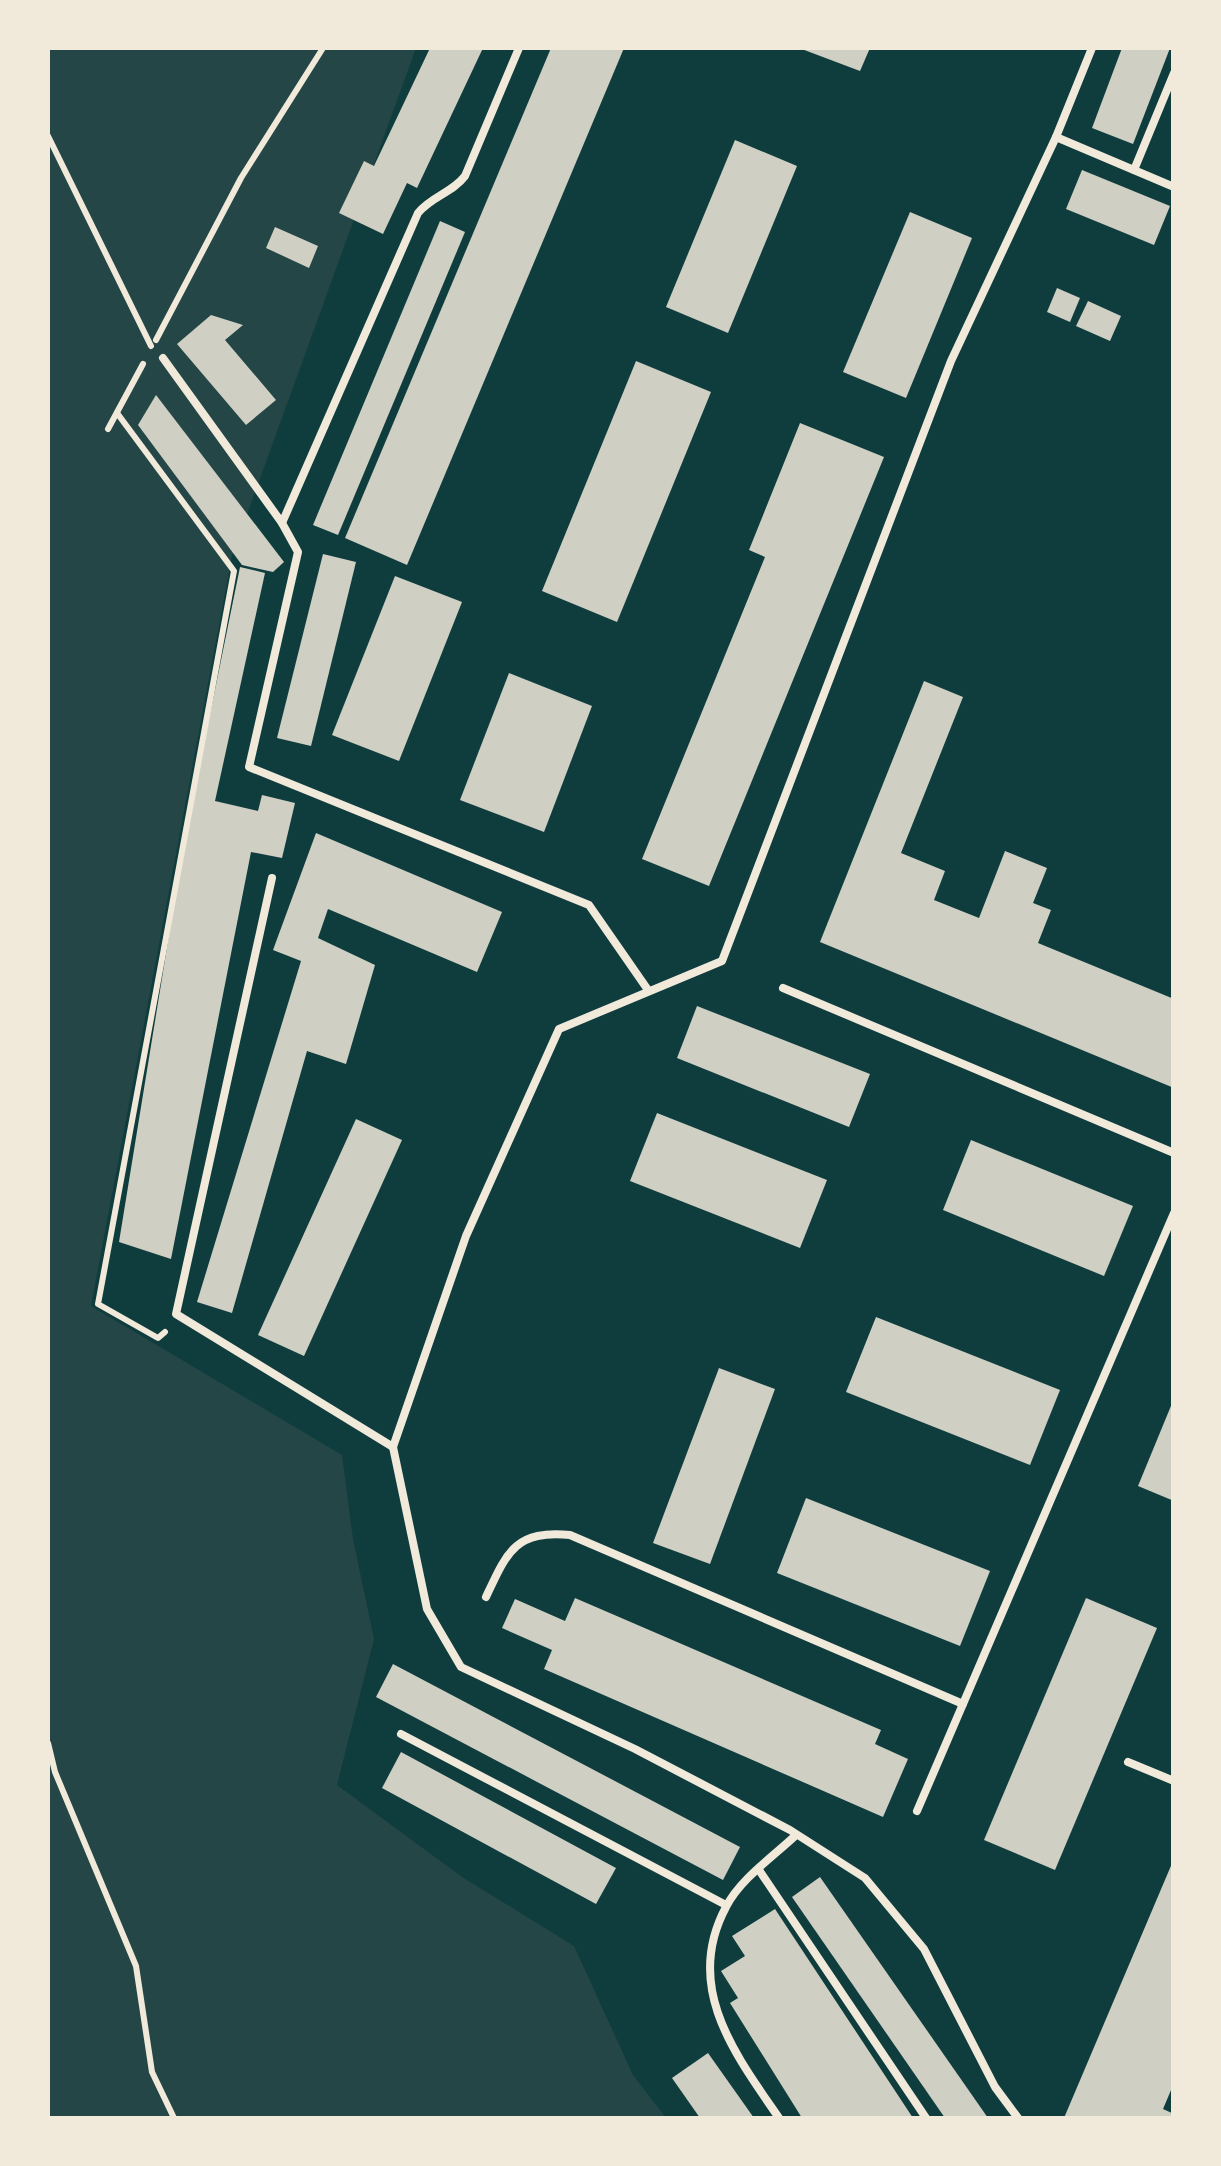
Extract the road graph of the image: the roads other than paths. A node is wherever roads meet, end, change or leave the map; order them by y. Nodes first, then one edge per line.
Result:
1 (519, 48) edge
2 (1092, 48) edge
3 (1174, 73) edge
4 (1056, 137) junction
5 (1134, 170) junction
6 (1174, 187) edge
7 (162, 358) dead end
8 (282, 523) junction
9 (272, 878) dead end
10 (782, 988) dead end
11 (648, 990) junction
12 (1174, 1153) edge
13 (1174, 1213) edge
14 (393, 1447) junction
15 (486, 1597) dead end
16 (964, 1704) junction
17 (401, 1734) dead end
18 (1128, 1762) dead end
19 (1174, 1781) edge
20 (917, 1812) dead end
21 (796, 1835) junction
22 (760, 1870) junction
23 (726, 1905) junction
24 (779, 2118) edge
25 (926, 2118) edge
26 (1018, 2118) edge

1 - 8 lane
2 - 4 lane
3 - 5 lane
4 - 5 lane
4 - 11 lane
5 - 6 lane
7 - 8 lane
8 - 11 lane
9 - 14 lane
10 - 12 lane
11 - 14 lane
13 - 16 lane
14 - 21 lane
15 - 16 lane
16 - 20 lane
17 - 23 lane
18 - 19 lane
21 - 22 lane
21 - 26 lane
22 - 23 lane
22 - 25 lane
23 - 24 lane

